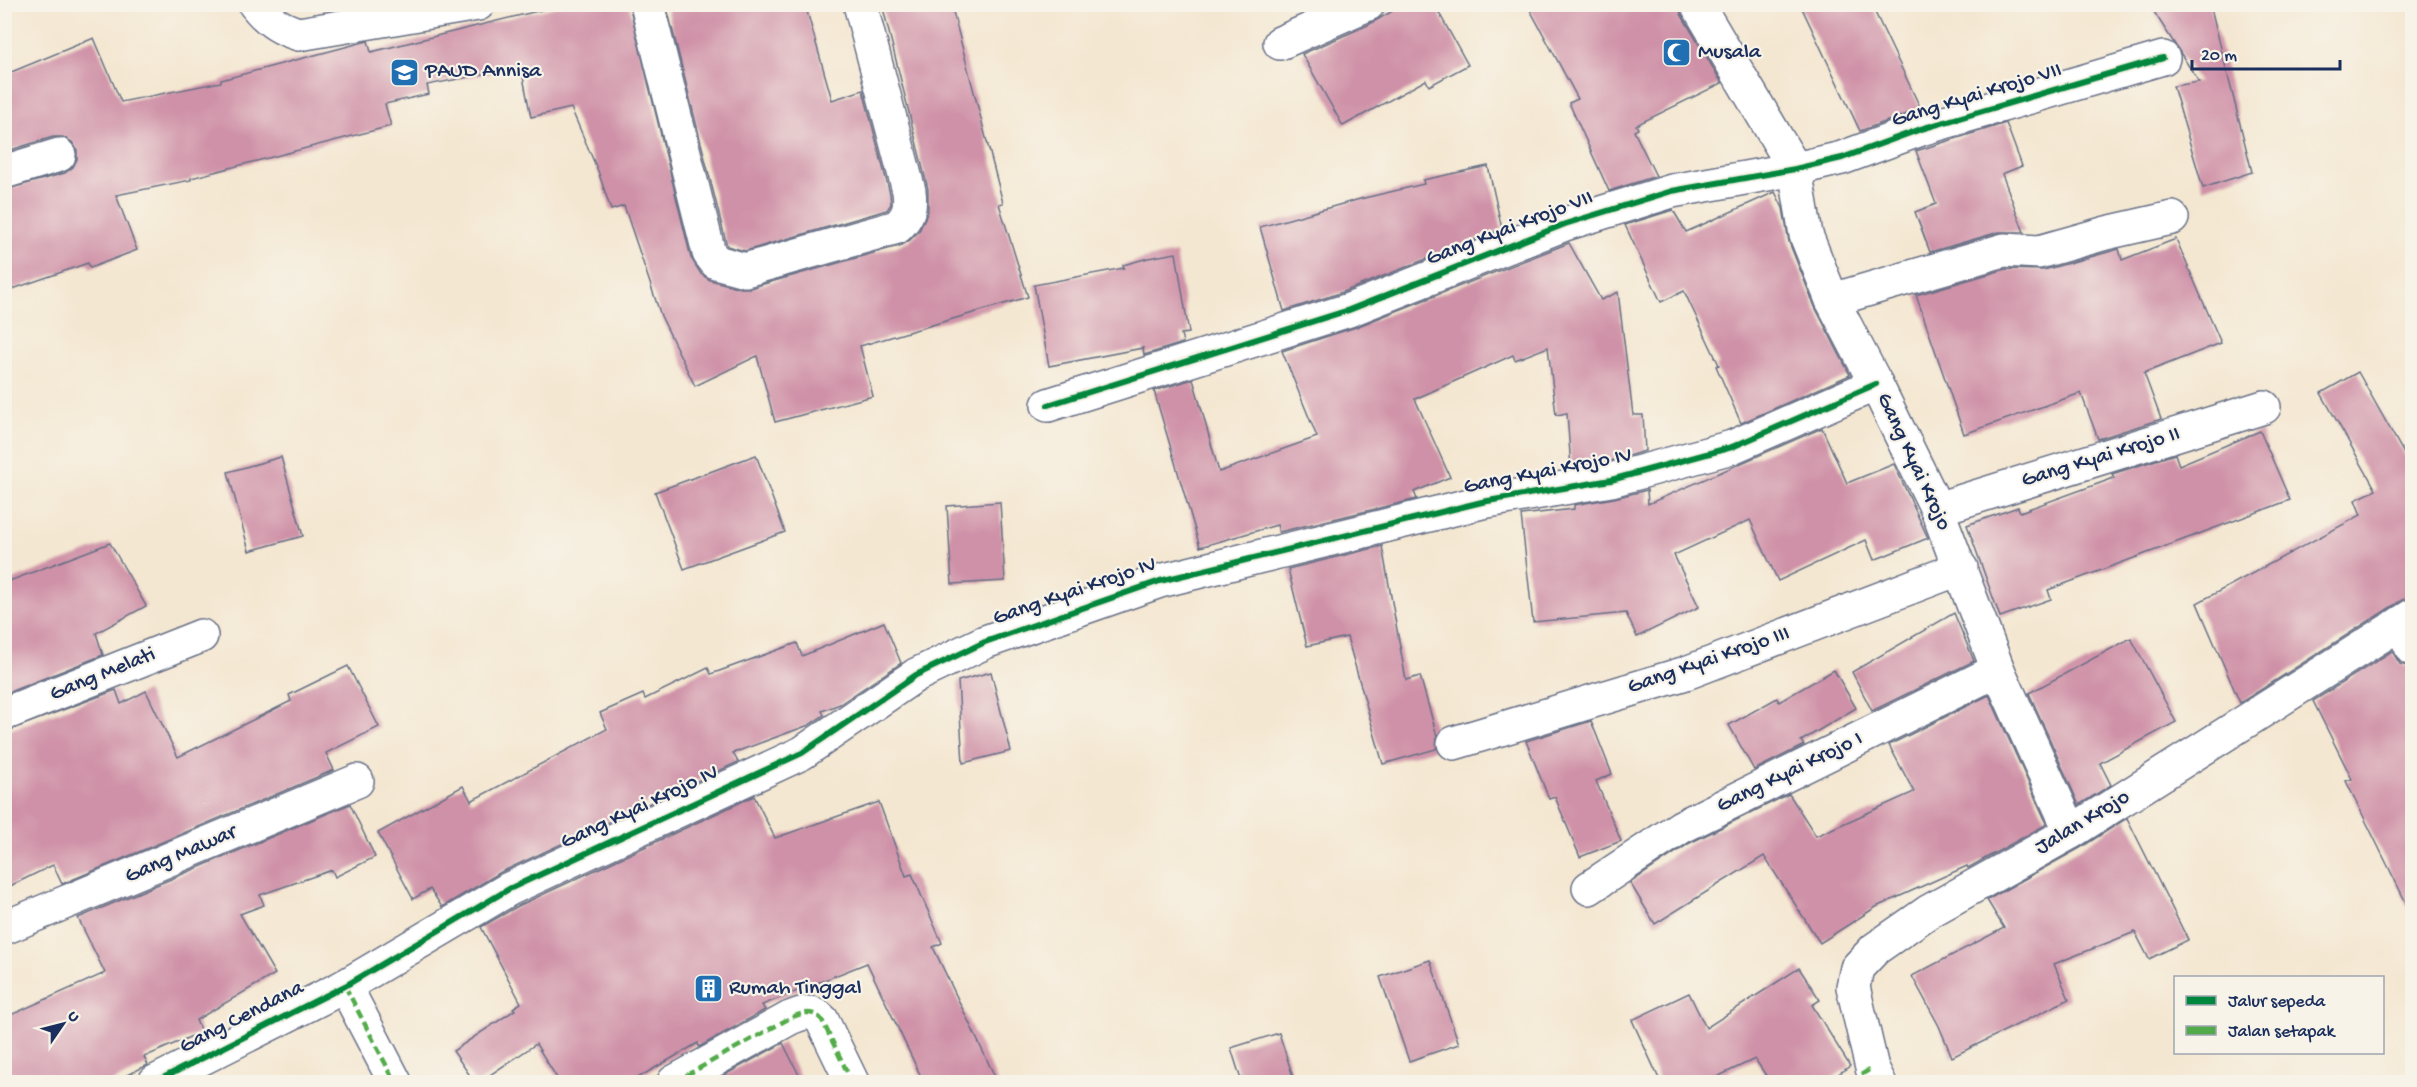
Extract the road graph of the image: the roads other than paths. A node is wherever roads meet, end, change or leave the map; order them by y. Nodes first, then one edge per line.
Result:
1 (255, 4) edge
2 (478, 4) edge
3 (647, 4) edge
4 (860, 4) edge
5 (1368, 4) edge
6 (1697, 4) edge
7 (1280, 43) dead end
8 (2163, 58) dead end
9 (59, 155) dead end
10 (1795, 169) junction
11 (4, 172) edge
12 (2172, 218) dead end
13 (1832, 300) junction
14 (1876, 384) junction
15 (1048, 405) dead end
16 (2264, 407) dead end
17 (1938, 510) junction
18 (1961, 568) junction
19 (2409, 629) edge
20 (201, 636) dead end
21 (1998, 670) junction
22 (4, 714) edge
23 (1454, 743) dead end
24 (357, 781) dead end
25 (2071, 832) junction
26 (1589, 888) dead end
27 (4, 928) edge
28 (345, 986) junction
29 (1867, 1078) edge
30 (160, 1082) edge
31 (395, 1083) edge
32 (674, 1083) edge
33 (852, 1083) edge

1 - 2 street
3 - 4 street
5 - 7 street
6 - 10 street, Gang Kyai Krojo
8 - 10 street, Gang Kyai Krojo VII
9 - 11 street
10 - 13 street, Gang Kyai Krojo
10 - 15 street, Gang Kyai Krojo VII
12 - 13 street
13 - 14 street, Gang Kyai Krojo
14 - 17 street, Gang Kyai Krojo
14 - 28 street, Gang Kyai Krojo IV
16 - 17 street, Gang Kyai Krojo II
17 - 18 street, Gang Kyai Krojo
18 - 21 street, Gang Kyai Krojo
18 - 23 street, Gang Kyai Krojo III
19 - 25 street, Jalan Krojo
20 - 22 street, Gang Melati
21 - 25 street, Gang Kyai Krojo
21 - 26 street, Gang Kyai Krojo I
24 - 27 street, Gang Mawar
25 - 29 street, Jalan Krojo
28 - 30 street, Gang Cendana
28 - 31 street
32 - 33 street

